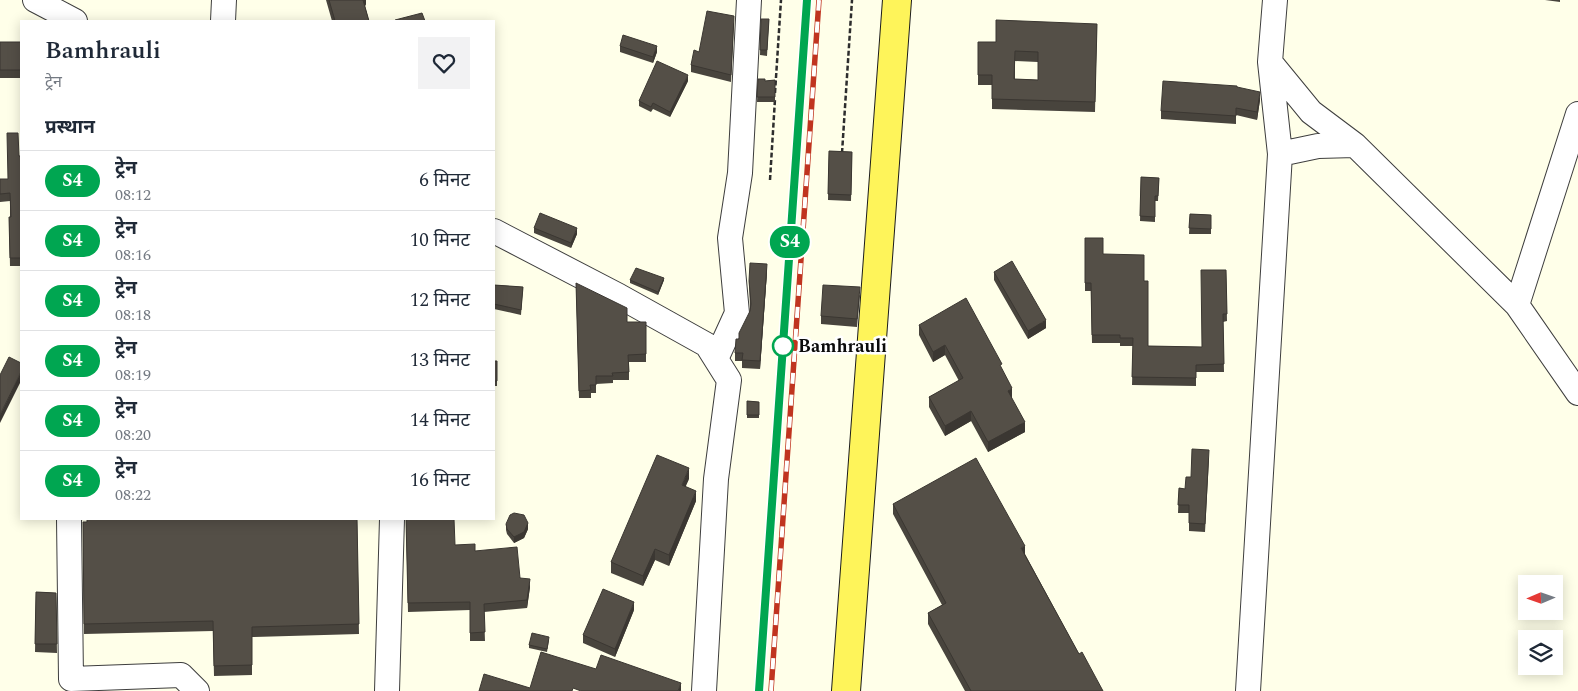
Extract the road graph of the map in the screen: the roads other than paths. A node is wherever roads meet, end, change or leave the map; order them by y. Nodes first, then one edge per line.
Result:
1 (35, 0) edge
2 (224, 0) edge
3 (749, 0) edge
4 (897, 0) edge
5 (1275, 0) edge
6 (73, 20) edge
7 (222, 20) edge
8 (1270, 62) junction
9 (1578, 114) edge
10 (1355, 145) junction
11 (1280, 154) junction
12 (495, 233) edge
13 (1517, 306) junction
14 (716, 359) junction
15 (1578, 393) edge
16 (69, 520) edge
17 (392, 520) edge
18 (197, 691) edge
19 (387, 691) edge
20 (704, 691) edge
21 (846, 691) edge
22 (1248, 691) edge

1 - 6 street
2 - 7 street
3 - 14 street
4 - 21 main road
5 - 8 street
8 - 10 street
8 - 11 street
9 - 13 street
10 - 11 street
10 - 13 street
11 - 22 street
12 - 14 street
13 - 15 street
14 - 20 street
16 - 18 street
17 - 19 street

